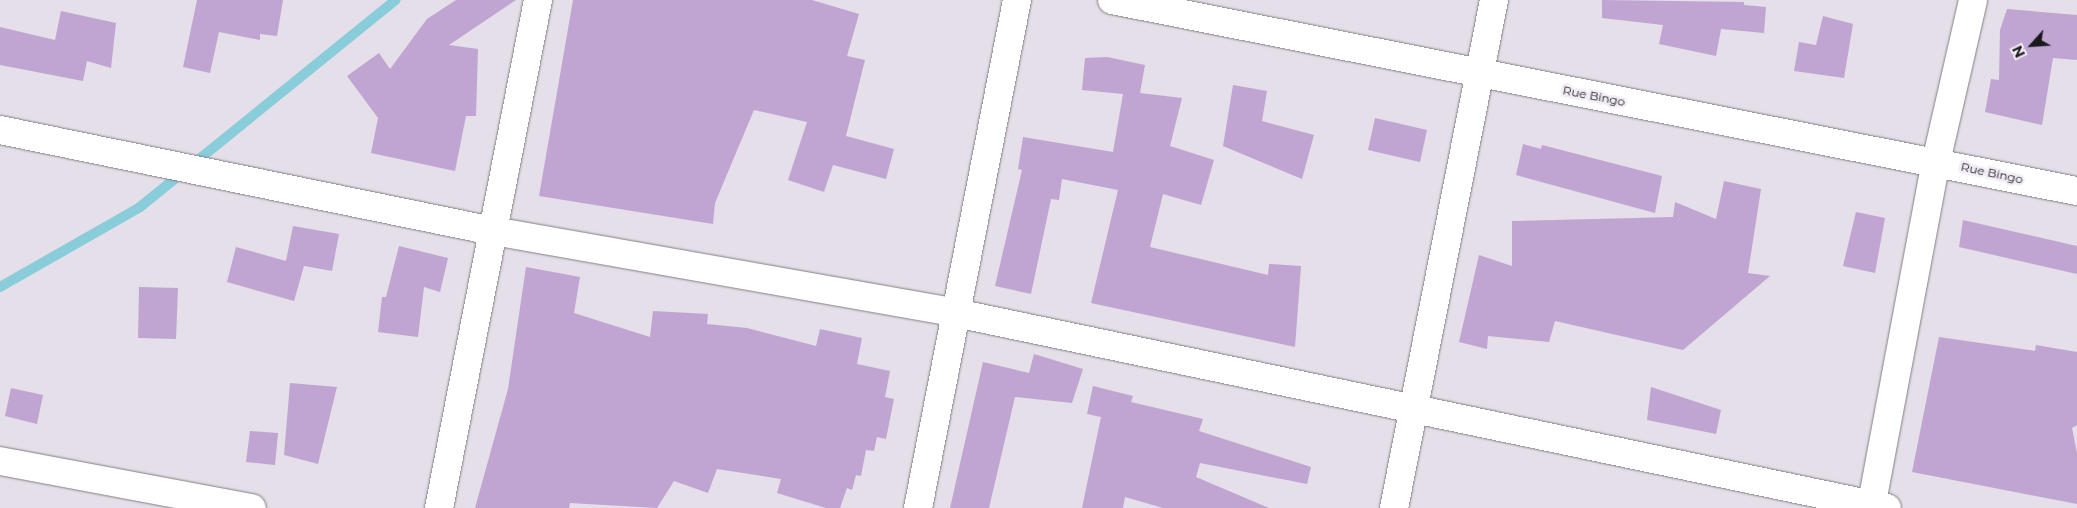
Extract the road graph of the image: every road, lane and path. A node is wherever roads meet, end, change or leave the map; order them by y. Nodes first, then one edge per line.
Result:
1 (538, 0) edge
2 (1018, 0) edge
3 (1112, 0) edge
4 (1494, 0) edge
5 (1972, 0) edge
6 (1479, 74) junction
7 (0, 130) edge
8 (1936, 162) junction
9 (2077, 191) edge
10 (494, 231) junction
11 (956, 313) junction
12 (1413, 411) junction
13 (0, 461) edge
14 (1876, 507) edge
15 (252, 508) edge
16 (439, 508) edge
17 (918, 508) edge
18 (1394, 508) edge

1 - 10 street
2 - 11 street
3 - 6 street, Rue Bingo
4 - 6 street
5 - 8 street
6 - 8 street, Rue Bingo
6 - 12 street
7 - 10 street
8 - 9 street, Rue Bingo
8 - 14 street
10 - 11 street
10 - 16 street
11 - 12 street
11 - 17 street
12 - 14 street
12 - 18 street
13 - 15 street

